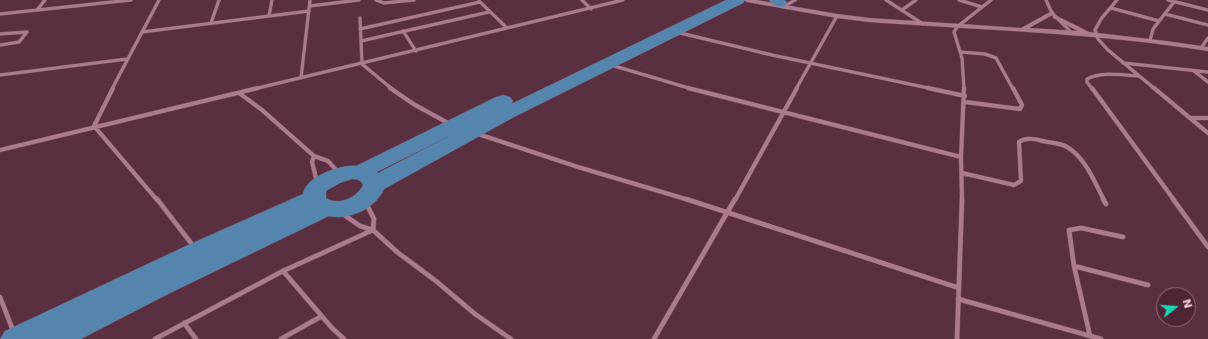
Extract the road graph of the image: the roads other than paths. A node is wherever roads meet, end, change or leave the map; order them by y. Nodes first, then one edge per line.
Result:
1 (45, 0) edge
2 (100, 0) edge
3 (131, 0) edge
4 (159, 0) edge
5 (219, 0) edge
6 (272, 0) edge
7 (310, 0) edge
8 (359, 0) edge
9 (376, 0) edge
10 (414, 0) edge
11 (582, 0) edge
12 (623, 0) edge
13 (714, 0) edge
14 (738, 0) edge
15 (747, 0) edge
16 (795, 0) edge
17 (886, 0) edge
18 (916, 0) edge
19 (959, 0) edge
20 (992, 0) edge
21 (1046, 0) edge
22 (1117, 0) edge
23 (1168, 0) edge
24 (479, 1) edge
25 (1174, 2) junction
26 (780, 3) edge
27 (97, 4) junction
28 (310, 6) junction
29 (982, 7) junction
30 (1110, 8) junction
31 (591, 9) junction
32 (36, 10) junction
33 (902, 10) junction
34 (1208, 10) edge
35 (309, 11) junction
36 (489, 12) junction
37 (0, 14) edge
38 (1165, 14) junction
39 (1054, 15) junction
40 (269, 16) junction
41 (837, 16) junction
42 (360, 18) dead end
43 (1160, 21) junction
44 (211, 23) junction
45 (924, 25) junction
46 (1208, 25) edge
47 (957, 27) junction
48 (507, 28) junction
49 (360, 29) junction
50 (1020, 30) junction
51 (403, 31) junction
52 (142, 32) junction
53 (673, 32) junction
54 (1072, 33) junction
55 (0, 34) edge
56 (1093, 35) junction
57 (1208, 38) edge
58 (361, 41) junction
59 (1150, 41) junction
60 (0, 45) edge
61 (1200, 48) junction
62 (1208, 49) edge
63 (416, 51) junction
64 (960, 52) junction
65 (127, 58) junction
66 (1123, 62) junction
67 (811, 63) junction
68 (362, 64) junction
69 (608, 64) junction
70 (1192, 69) junction
71 (1208, 72) edge
72 (0, 74) edge
73 (1138, 76) junction
74 (301, 78) junction
75 (1208, 82) edge
76 (239, 93) junction
77 (965, 96) junction
78 (965, 102) junction
79 (784, 112) junction
80 (1191, 118) junction
81 (1208, 118) edge
82 (452, 125) junction
83 (94, 126) junction
84 (474, 133) junction
85 (1208, 133) edge
86 (0, 150) edge
87 (314, 156) junction
88 (961, 157) junction
89 (962, 173) junction
90 (360, 183) junction
91 (324, 200) junction
92 (1106, 204) dead end
93 (728, 212) junction
94 (373, 230) junction
95 (1123, 237) dead end
96 (1208, 247) edge
97 (197, 251) junction
98 (1074, 266) junction
99 (283, 271) junction
100 (1148, 285) dead end
101 (959, 288) junction
102 (0, 297) edge
103 (958, 299) junction
104 (322, 316) junction
105 (184, 323) junction
106 (1090, 336) junction
107 (509, 338) edge
108 (16, 339) edge
109 (55, 339) edge
110 (155, 339) edge
111 (196, 339) edge
112 (281, 339) edge
113 (344, 339) edge
114 (654, 339) edge
115 (957, 339) edge
116 (1101, 339) edge

1 - 32 street
2 - 27 street
3 - 27 street
4 - 52 street
5 - 44 street
6 - 40 street
7 - 28 street
8 - 28 street
9 - 10 street
11 - 31 street
12 - 31 street
13 - 82 main road
14 - 53 main road
15 - 26 main road
16 - 26 street
17 - 33 street
18 - 33 street
19 - 29 street
20 - 29 street
21 - 39 street
22 - 30 street
23 - 25 street
24 - 36 street
24 - 49 street
25 - 34 street
25 - 38 street
26 - 41 main road
27 - 32 street
28 - 35 street
29 - 47 street
30 - 43 street
30 - 56 street
31 - 48 street
32 - 37 street
33 - 45 street
35 - 40 street
35 - 74 street
36 - 48 street
36 - 51 street
38 - 43 street
38 - 46 street
39 - 50 main road
39 - 54 street
39 - 56 main road
40 - 44 street
41 - 45 main road
41 - 67 street
42 - 49 street
43 - 59 street
44 - 52 street
45 - 47 main road
47 - 50 main road
47 - 64 street
48 - 63 street
49 - 58 street
50 - 54 main road
51 - 58 street
51 - 63 street
52 - 65 street
53 - 67 street
53 - 69 main road
54 - 56 main road
55 - 60 street
56 - 59 main road
56 - 66 street
57 - 61 street
58 - 68 street
59 - 61 main road
61 - 62 main road
63 - 68 street
64 - 77 street
64 - 78 street
65 - 72 street
65 - 83 street
66 - 70 street
66 - 73 street
67 - 77 street
67 - 79 street
68 - 74 street
68 - 82 street
69 - 79 street
69 - 84 main road
70 - 71 street
70 - 75 street
73 - 80 street
73 - 96 street
74 - 76 street
76 - 83 street
76 - 87 street
77 - 78 street
78 - 88 street
79 - 88 street
79 - 93 street
80 - 81 street
80 - 85 street
82 - 90 main road
83 - 86 street
83 - 97 street
84 - 90 main road
84 - 93 street
87 - 90 street
87 - 91 street
88 - 89 street
89 - 92 street
89 - 101 street
90 - 91 main road
90 - 91 main road
90 - 94 street
91 - 94 street
91 - 97 main road
91 - 109 main road
93 - 101 street
93 - 114 street
94 - 99 street
94 - 107 street
95 - 98 street
97 - 108 main road
98 - 100 street
98 - 106 street
99 - 104 street
99 - 105 street
101 - 103 street
102 - 108 street
103 - 106 street
103 - 115 street
104 - 112 street
104 - 113 street
105 - 110 street
105 - 111 street
106 - 116 street

